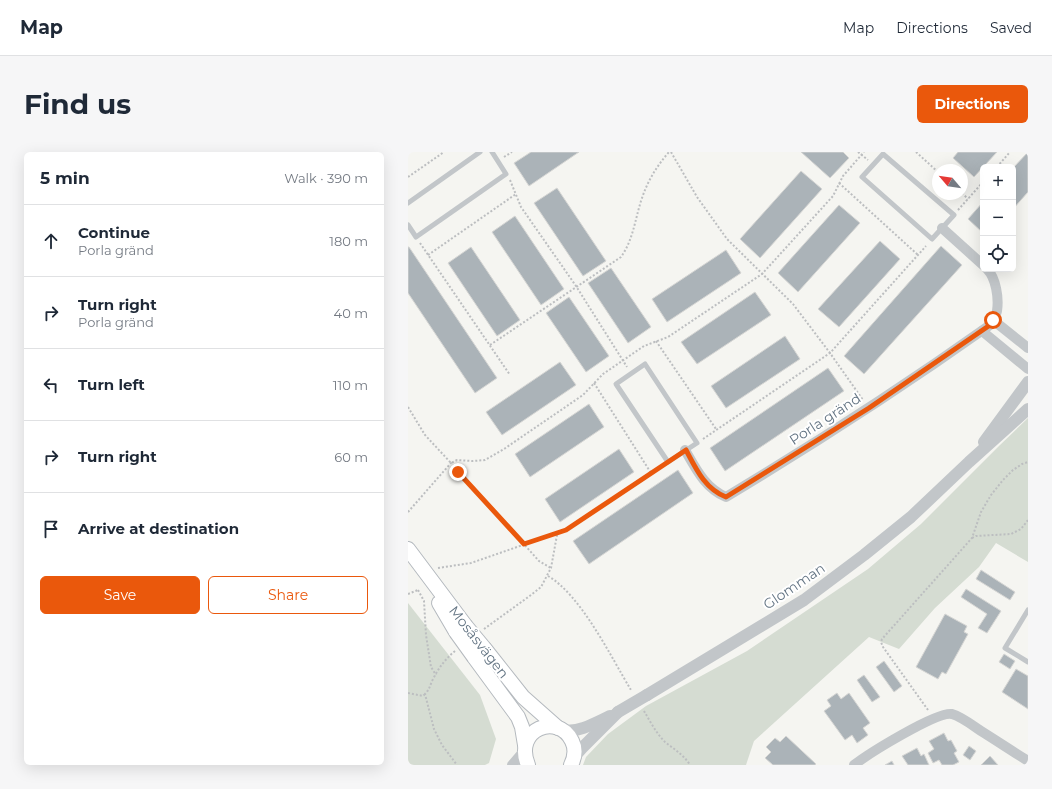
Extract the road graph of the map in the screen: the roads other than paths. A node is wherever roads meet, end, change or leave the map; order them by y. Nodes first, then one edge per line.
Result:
1 (480, 152) edge
2 (492, 152) edge
3 (408, 203) edge
4 (408, 225) edge
5 (942, 228) junction
6 (980, 262) edge
7 (990, 272) edge
8 (988, 326) junction
9 (1028, 348) edge
10 (1028, 369) edge
11 (1028, 382) edge
12 (1028, 409) edge
13 (686, 450) junction
14 (969, 462) junction
15 (408, 549) edge
16 (408, 560) edge
17 (1028, 610) edge
18 (460, 628) junction
19 (479, 653) junction
20 (1028, 662) edge
21 (618, 712) junction
22 (560, 729) junction
23 (524, 748) junction
24 (1028, 761) edge
25 (573, 762) edge
26 (512, 765) edge
27 (528, 765) edge
28 (854, 765) edge

1 - 3 lane
2 - 4 lane
5 - 5 lane
5 - 6 street
7 - 8 street
8 - 9 street
8 - 10 street
8 - 13 street, Porla gränd
11 - 14 street, Glomman
12 - 14 street, Glomman
13 - 13 lane
14 - 21 street, Glomman, bridge
15 - 18 main road, Mosåsvägen
16 - 18 main road, Mosåsvägen
17 - 20 lane
18 - 19 main road, Mosåsvägen, bridge
19 - 22 main road, Mosåsvägen
19 - 23 main road, Mosåsvägen
21 - 22 street, Glomman
21 - 25 street, Glomman
22 - 23 main road
22 - 25 main road, Mosåsvägen
23 - 26 street
23 - 27 main road, Mosåsvägen
24 - 28 street

